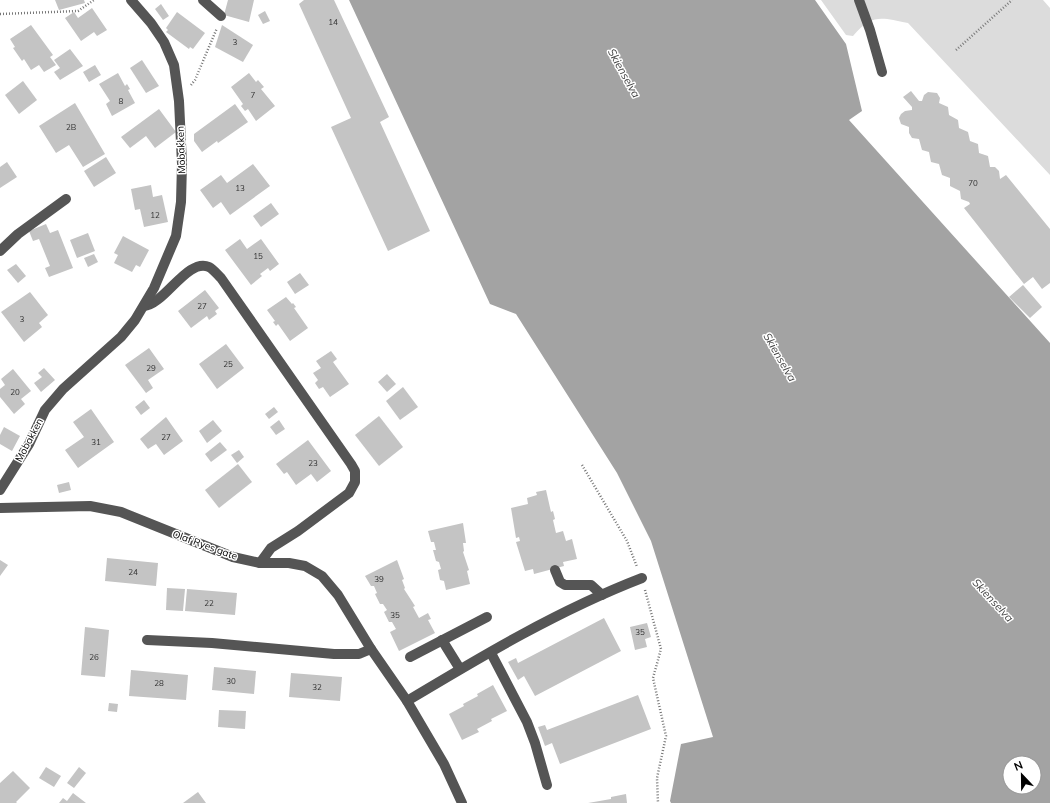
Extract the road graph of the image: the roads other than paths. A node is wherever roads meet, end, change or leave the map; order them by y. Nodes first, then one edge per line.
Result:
1 (131, 0) edge
2 (203, 0) edge
3 (859, 0) edge
4 (222, 16) road end
5 (882, 72) dead end
6 (66, 199) dead end
7 (0, 251) edge
8 (144, 306) junction
9 (0, 490) edge
10 (0, 508) edge
11 (260, 563) junction
12 (555, 570) dead end
13 (642, 578) road end
14 (602, 595) junction
15 (487, 617) dead end
16 (147, 640) dead end
17 (442, 640) junction
18 (371, 649) junction
19 (491, 653) junction
20 (410, 657) dead end
21 (460, 669) junction
22 (407, 701) junction
23 (547, 785) dead end
24 (462, 803) edge

1 - 8 street, Mobakken
2 - 4 street
3 - 5 street
6 - 7 street
8 - 9 street, Mobakken
8 - 11 street, Mobakken
10 - 11 street, Olaf Ryes gate
11 - 18 street, Olaf Ryes gate
12 - 14 street
13 - 14 street
14 - 19 street
15 - 17 street
16 - 18 street
17 - 20 street
17 - 21 street
18 - 22 street, Olaf Ryes gate
19 - 21 street
19 - 23 street
21 - 22 street
22 - 24 street, Olaf Ryes gate

